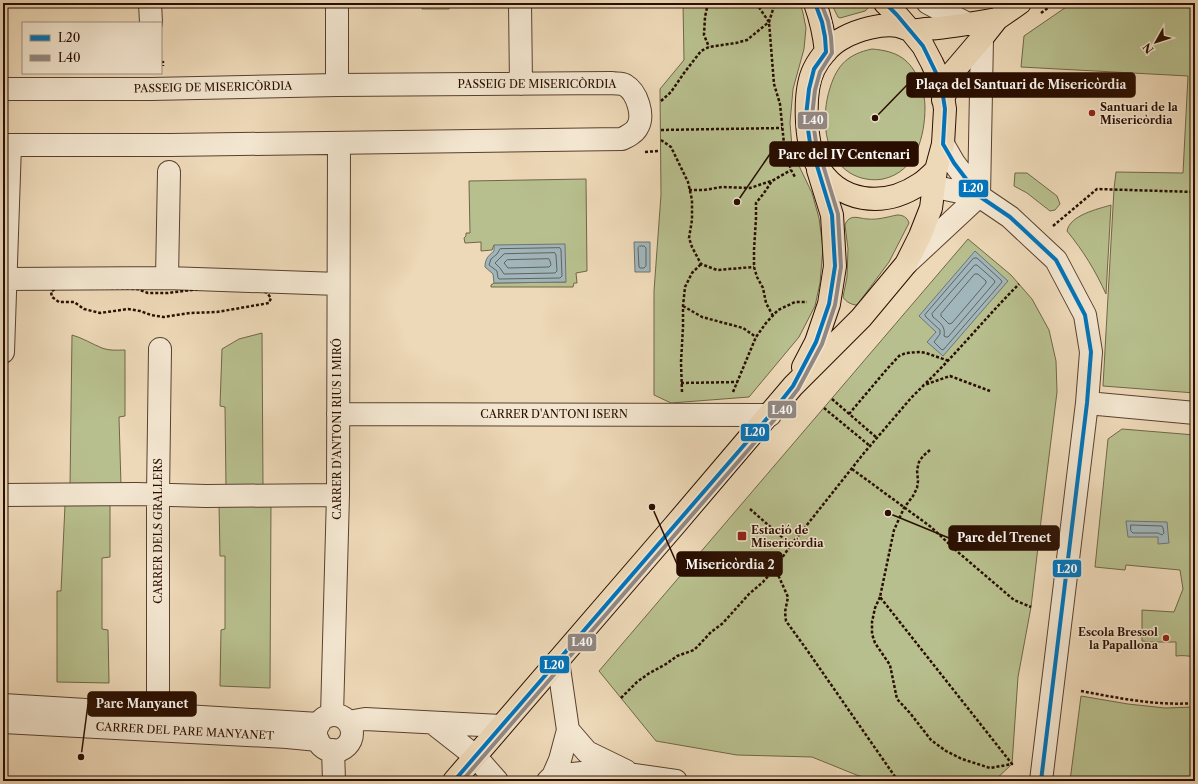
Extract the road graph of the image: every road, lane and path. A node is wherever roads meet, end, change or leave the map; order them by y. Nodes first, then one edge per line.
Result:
1 (150, 3) edge
2 (337, 3) edge
3 (520, 3) edge
4 (708, 3) edge
5 (756, 3) edge
6 (775, 3) edge
7 (815, 3) edge
8 (885, 3) edge
9 (928, 3) edge
10 (1020, 3) edge
11 (151, 22) edge
12 (769, 22) junction
13 (910, 30) junction
14 (975, 31) junction
15 (709, 47) junction
16 (826, 52) junction
17 (162, 72) edge
18 (139, 74) edge
19 (521, 84) junction
20 (337, 85) junction
21 (3, 89) edge
22 (943, 100) junction
23 (661, 102) dead end
24 (782, 128) junction
25 (661, 130) dead end
26 (661, 140) dead end
27 (339, 144) junction
28 (943, 144) junction
29 (7, 145) edge
30 (816, 163) junction
31 (169, 172) dead end
32 (930, 180) junction
33 (772, 181) junction
34 (689, 190) junction
35 (1195, 192) edge
36 (979, 196) junction
37 (1056, 260) junction
38 (701, 264) junction
39 (906, 264) junction
40 (754, 267) junction
41 (167, 278) junction
42 (6, 279) junction
43 (338, 284) junction
44 (1019, 284) dead end
45 (811, 301) dead end
46 (683, 306) junction
47 (773, 316) junction
48 (756, 337) junction
49 (160, 349) dead end
50 (3, 352) edge
51 (949, 361) junction
52 (738, 382) junction
53 (682, 383) junction
54 (924, 385) junction
55 (793, 386) junction
56 (990, 391) dead end
57 (682, 396) dead end
58 (730, 398) dead end
59 (832, 399) dead end
60 (1087, 403) junction
61 (824, 408) dead end
62 (338, 414) junction
63 (848, 414) junction
64 (1195, 414) edge
65 (770, 415) junction
66 (877, 438) junction
67 (870, 446) junction
68 (930, 450) dead end
69 (852, 469) junction
70 (3, 495) edge
71 (158, 495) junction
72 (338, 495) junction
73 (904, 508) junction
74 (750, 509) dead end
75 (790, 545) junction
76 (775, 568) junction
77 (880, 597) junction
78 (1031, 607) dead end
79 (558, 661) junction
80 (1081, 691) dead end
81 (621, 698) dead end
82 (1195, 703) edge
83 (3, 705) edge
84 (158, 713) junction
85 (3, 722) edge
86 (433, 723) junction
87 (501, 726) junction
88 (330, 730) junction
89 (568, 730) junction
90 (475, 756) junction
91 (634, 775) junction
92 (550, 779) edge
93 (334, 781) edge
94 (454, 781) edge
95 (497, 781) edge
96 (676, 781) edge
97 (898, 781) edge
98 (1041, 781) edge

1 - 11 street
2 - 20 street
3 - 19 street
4 - 15 path
5 - 12 path
6 - 12 path
7 - 16 main road
8 - 13 main road
9 - 14 street
10 - 14 main road
12 - 15 path
12 - 24 path
13 - 14 main road
13 - 16 main road
13 - 22 main road
14 - 22 main road
14 - 36 street
15 - 23 path
16 - 30 main road
17 - 20 street, PASSEIG DE MISERICÒRDIA
18 - 21 street, PASSEIG DE MISERICÒRDIA
19 - 20 street, PASSEIG DE MISERICÒRDIA
19 - 27 street, PASSEIG DE MISERICÒRDIA
22 - 28 main road
24 - 25 path
24 - 33 path
26 - 34 path
27 - 29 street, PASSEIG DE MISERICÒRDIA
27 - 43 street, CARRER D'ANTONI RIUS I MIRÓ
28 - 32 main road
28 - 36 street
29 - 42 street
30 - 32 main road
30 - 55 main road
31 - 41 street
32 - 36 street
32 - 39 main road
33 - 34 path
33 - 40 path
34 - 38 path
35 - 37 path
36 - 37 street
36 - 39 street
37 - 60 street
38 - 40 path
38 - 46 path
39 - 55 main road
40 - 47 path
41 - 42 street
41 - 43 street
42 - 50 street
43 - 62 street, CARRER D'ANTONI RIUS I MIRÓ
44 - 51 path
45 - 47 path
46 - 48 path
46 - 53 path
47 - 48 path
48 - 52 path
49 - 71 street, CARRER DELS GRALLERS
51 - 54 path
51 - 63 path
52 - 53 path
52 - 58 path
53 - 57 path
54 - 56 path
54 - 66 path
55 - 65 main road
59 - 63 path
60 - 64 street
60 - 98 street
61 - 67 path
62 - 65 street, CARRER D'ANTONI ISERN
62 - 72 street, CARRER D'ANTONI RIUS I MIRÓ
63 - 66 path
65 - 79 main road
66 - 67 path
67 - 69 path
68 - 73 path
69 - 73 path
69 - 75 path
70 - 71 street
71 - 72 street
71 - 84 street, CARRER DELS GRALLERS
72 - 88 street, CARRER D'ANTONI RIUS I MIRÓ
73 - 77 path
73 - 78 path
74 - 75 path
75 - 76 path
76 - 81 path
76 - 97 path
77 - 77 path
79 - 87 main road
79 - 89 street
80 - 82 path
83 - 84 street, CARRER DEL PARE MANYANET
84 - 88 street, CARRER DEL PARE MANYANET
85 - 88 street, CARRER DEL PARE MANYANET
86 - 87 street, CARRER DEL PARE MANYANET
86 - 88 street, CARRER DEL PARE MANYANET
86 - 90 street
87 - 90 main road
88 - 93 street, CARRER D'ANTONI RIUS I MIRÓ
89 - 91 street
89 - 92 street
90 - 94 main road
90 - 95 street
91 - 92 street
91 - 96 street

